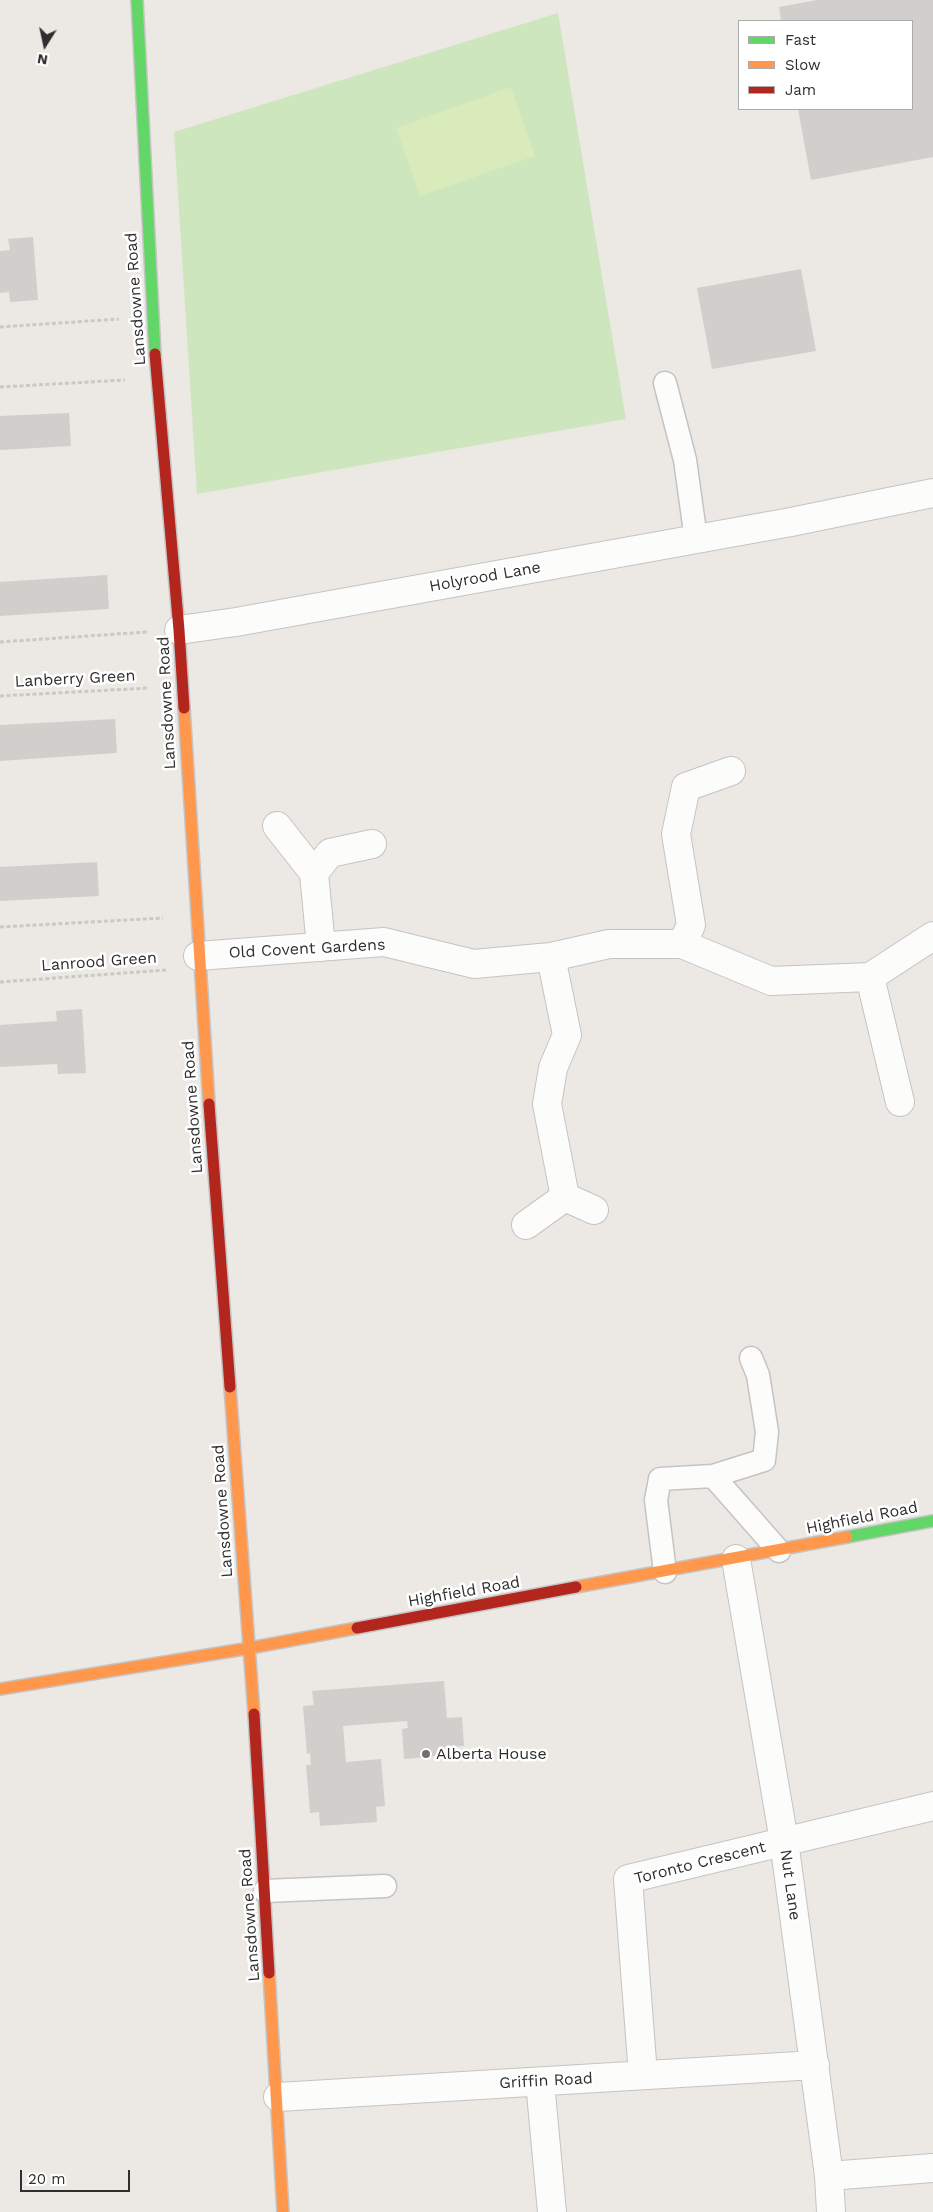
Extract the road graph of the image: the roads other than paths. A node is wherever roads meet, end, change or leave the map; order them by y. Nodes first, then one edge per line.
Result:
1 (137, 0) edge
2 (665, 383) dead end
3 (933, 493) edge
4 (696, 539) junction
5 (179, 630) junction
6 (731, 771) dead end
7 (277, 826) dead end
8 (372, 844) dead end
9 (314, 873) junction
10 (933, 936) edge
11 (682, 944) junction
12 (321, 947) junction
13 (551, 957) junction
14 (199, 961) junction
15 (870, 977) junction
16 (900, 1102) dead end
17 (565, 1198) junction
18 (594, 1210) dead end
19 (526, 1225) dead end
20 (751, 1358) dead end
21 (713, 1476) junction
22 (933, 1521) edge
23 (779, 1551) junction
24 (736, 1559) junction
25 (665, 1572) junction
26 (250, 1648) junction
27 (0, 1689) edge
28 (933, 1806) edge
29 (784, 1841) junction
30 (385, 1886) dead end
31 (265, 1891) junction
32 (814, 2065) junction
33 (643, 2075) junction
34 (540, 2082) junction
35 (278, 2097) junction
36 (933, 2168) edge
37 (829, 2176) junction
38 (283, 2212) edge
39 (552, 2212) edge
40 (831, 2212) edge

1 - 5 street, Lansdowne Road
2 - 4 lane
3 - 4 street, Holyrood Lane
4 - 5 street, Holyrood Lane
5 - 14 street, Lansdowne Road
6 - 11 street
7 - 9 street
8 - 9 street
9 - 12 street
10 - 15 street
11 - 13 street, Old Covent Gardens
11 - 15 street, Old Covent Gardens
12 - 13 street, Old Covent Gardens
12 - 14 street, Old Covent Gardens
13 - 17 street
14 - 26 street, Lansdowne Road
15 - 16 street
17 - 18 street
17 - 19 street
20 - 21 lane
21 - 23 lane
21 - 25 lane
22 - 23 street, Highfield Road
23 - 24 street, Highfield Road
24 - 25 street, Highfield Road
24 - 29 street, Nut Lane
25 - 26 street, Highfield Road
26 - 27 street, Highfield Road
26 - 31 street, Lansdowne Road
28 - 29 street, Toronto Crescent
29 - 32 street, Nut Lane
29 - 33 street, Toronto Crescent
30 - 31 lane
31 - 35 street, Lansdowne Road
32 - 33 street, Griffin Road
32 - 37 street, Nut Lane
33 - 34 street, Griffin Road
34 - 35 street, Griffin Road
34 - 39 street
35 - 38 street, Lansdowne Road
36 - 37 street
37 - 40 street, Nut Lane

